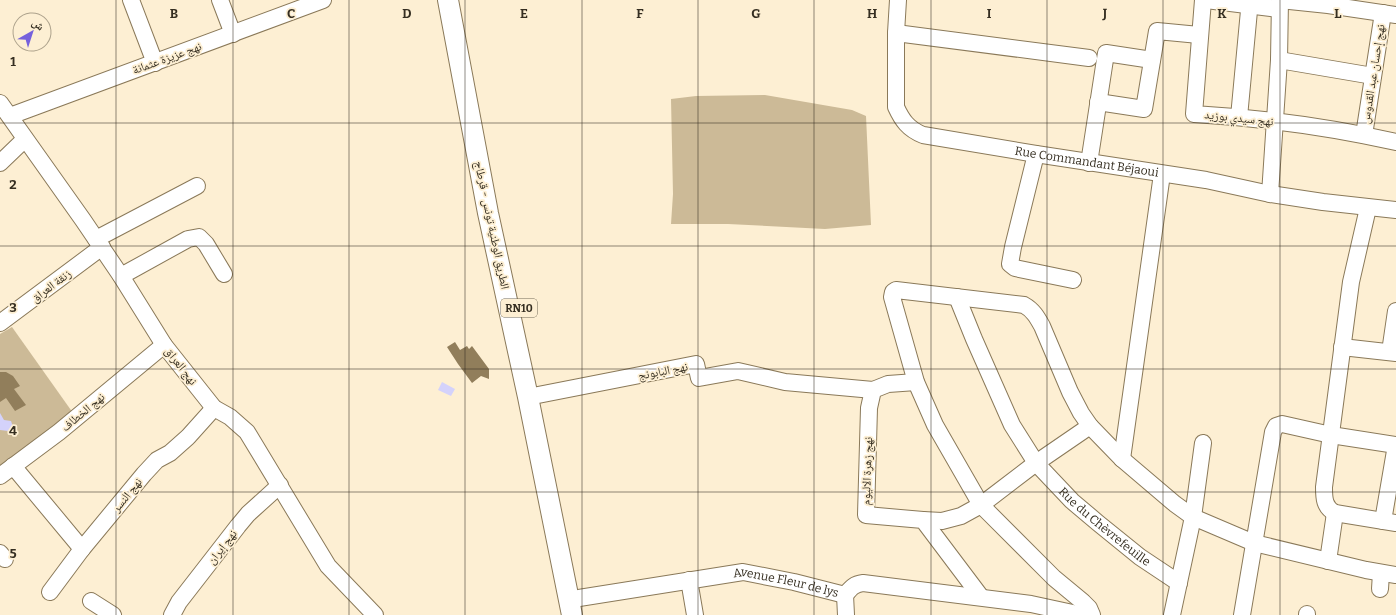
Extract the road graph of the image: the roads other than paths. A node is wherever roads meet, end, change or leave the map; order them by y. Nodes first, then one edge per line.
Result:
1 (131, 0) edge
2 (220, 0) edge
3 (323, 0) edge
4 (448, 0) edge
5 (462, 0) edge
6 (898, 0) edge
7 (1202, 0) edge
8 (1206, 0) edge
9 (1250, 3) edge
10 (1280, 3) edge
11 (1389, 14) edge
12 (896, 33) junction
13 (233, 34) junction
14 (1199, 36) junction
15 (1089, 58) dead end
16 (1152, 60) junction
17 (1279, 60) junction
18 (156, 62) junction
19 (1373, 76) junction
20 (1098, 102) junction
21 (0, 103) edge
22 (10, 116) junction
23 (1239, 117) junction
24 (1275, 122) junction
25 (1364, 135) junction
26 (25, 139) junction
27 (1396, 142) edge
28 (1036, 154) junction
29 (0, 163) edge
30 (1089, 163) junction
31 (1162, 174) junction
32 (197, 186) dead end
33 (1270, 194) junction
34 (1368, 208) junction
35 (1396, 210) edge
36 (99, 243) junction
37 (224, 274) dead end
38 (121, 276) junction
39 (1073, 280) dead end
40 (957, 296) junction
41 (1396, 311) edge
42 (0, 324) edge
43 (164, 345) junction
44 (1342, 347) junction
45 (1393, 353) edge
46 (916, 382) junction
47 (873, 390) junction
48 (538, 395) junction
49 (214, 408) junction
50 (1090, 426) junction
51 (1332, 435) junction
52 (1203, 443) dead end
53 (1396, 445) edge
54 (1122, 459) junction
55 (1036, 463) junction
56 (13, 466) junction
57 (0, 476) edge
58 (280, 485) junction
59 (981, 505) junction
60 (1334, 513) junction
61 (1193, 517) junction
62 (923, 520) junction
63 (1390, 522) edge
64 (1254, 543) junction
65 (82, 549) junction
66 (1328, 560) junction
67 (1386, 579) edge
68 (689, 580) junction
69 (1179, 583) junction
70 (50, 592) dead end
71 (845, 595) junction
72 (981, 597) junction
73 (91, 601) dead end
74 (578, 609) edge
75 (1030, 609) edge
76 (113, 615) edge
77 (172, 615) edge
78 (375, 615) edge
79 (695, 615) edge
80 (846, 615) edge
81 (1082, 615) edge
82 (1092, 615) edge
83 (1172, 615) edge
84 (1242, 615) edge

1 - 18 street
2 - 13 street
3 - 13 street, نهج عزيزة عثمانة
4 - 74 main road, الطريق الوطنية تونس - قرطاج / RN10
5 - 48 main road, الطريق الوطنية تونس - قرطاج / RN10
6 - 12 street, Rue Commandant Béjaoui
7 - 14 street, نهج سيدي بوزيد
8 - 9 street
9 - 10 street
9 - 23 street
10 - 11 street
10 - 17 street
11 - 19 street, نهج إحسان عبد القدوس
12 - 15 street
12 - 28 street, Rue Commandant Béjaoui
13 - 18 street, نهج عزيزة عثمانة
14 - 16 street
14 - 23 street, نهج سيدي بوزيد
16 - 20 street
16 - 20 street
17 - 19 street
17 - 24 street
18 - 22 street, نهج عزيزة عثمانة
19 - 25 street, نهج إحسان عبد القدوس
20 - 30 street
21 - 22 street, نهج العراق
22 - 26 street, نهج العراق
23 - 24 street, نهج سيدي بوزيد
24 - 25 street, نهج سيدي بوزيد
24 - 33 street
25 - 27 street, نهج سيدي بوزيد
26 - 29 street
26 - 36 street, نهج العراق
28 - 30 street, Rue Commandant Béjaoui
28 - 39 street
30 - 31 street, Rue Commandant Béjaoui
31 - 33 street, Rue Commandant Béjaoui
31 - 54 street
32 - 36 street, زنقة العراق
33 - 34 street, Rue Commandant Béjaoui
34 - 35 street, Rue Commandant Béjaoui
34 - 44 street
36 - 38 street, نهج العراق
36 - 42 street, زنقة العراق
37 - 38 street
38 - 43 street, نهج العراق
40 - 46 street
40 - 50 street
40 - 55 street, Rue du Chèvrefeuille
41 - 45 street
43 - 49 street, نهج العراق
43 - 56 street, نهج الخطاف
44 - 45 street
44 - 51 street
46 - 47 street
46 - 59 street
47 - 48 street, نهج البابونج
47 - 62 street, نهج زهرة الاليوم
48 - 74 main road, الطريق الوطنية تونس - قرطاج / RN10
49 - 58 street, نهج العراق
49 - 65 street, نهج النسر
50 - 54 street
50 - 55 street
51 - 53 street
51 - 60 street
51 - 64 street
52 - 61 street
53 - 63 street
54 - 61 street
55 - 59 street
55 - 69 street, Rue du Chèvrefeuille
56 - 57 street, نهج الخطاف
56 - 65 street
58 - 77 street, نهج إيران
58 - 78 street, نهج العراق
59 - 62 street
59 - 82 street
60 - 63 street
60 - 66 street
61 - 64 street
61 - 69 street
62 - 72 street
64 - 66 street
64 - 84 street
65 - 70 street, نهج النسر
66 - 67 street
68 - 71 street, Avenue Fleur de lys
68 - 74 street, Avenue Fleur de lys
68 - 79 street
69 - 83 street
71 - 72 street, Avenue Fleur de lys
71 - 80 street
72 - 75 street, Avenue Fleur de lys
73 - 76 street
75 - 81 street, Avenue Fleur de lys

